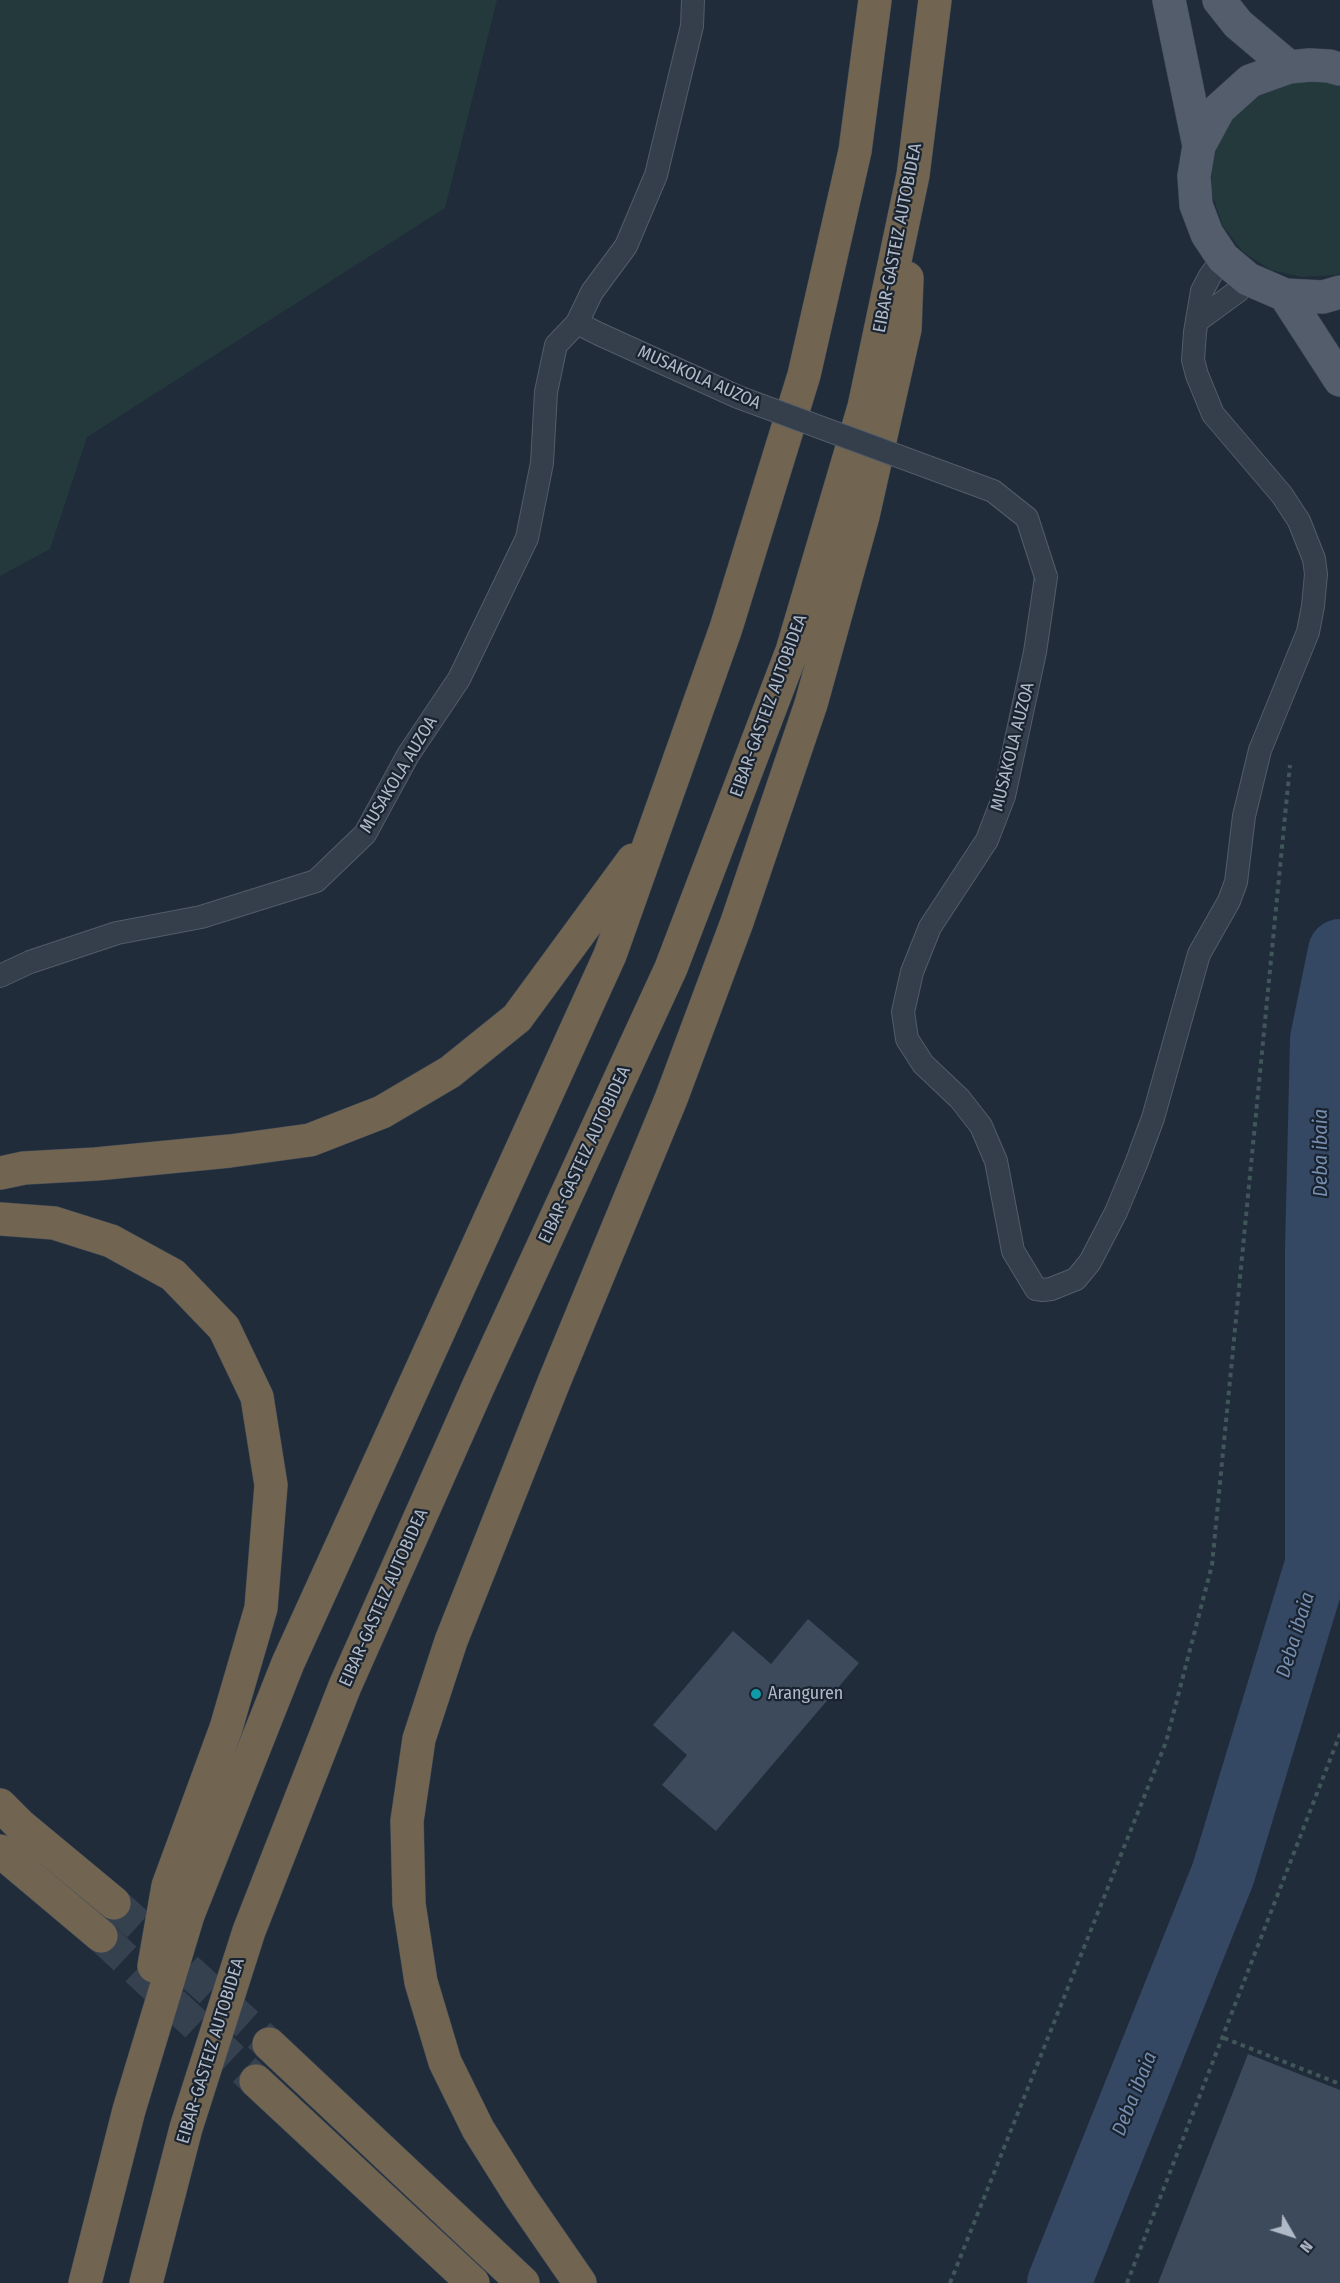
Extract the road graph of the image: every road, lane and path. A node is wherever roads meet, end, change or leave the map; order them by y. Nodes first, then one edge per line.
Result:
1 (693, 0) edge
2 (875, 0) edge
3 (935, 0) edge
4 (1169, 0) edge
5 (1219, 0) edge
6 (1289, 67) junction
7 (1340, 69) edge
8 (1199, 146) junction
9 (913, 175) junction
10 (1223, 258) junction
11 (1248, 279) junction
12 (1340, 292) edge
13 (1285, 295) junction
14 (1197, 321) junction
15 (577, 322) junction
16 (1340, 380) edge
17 (1290, 759) dead end
18 (652, 834) junction
19 (0, 976) edge
20 (0, 1173) edge
21 (0, 1219) edge
22 (1340, 1734) edge
23 (0, 1805) edge
24 (0, 1851) edge
25 (114, 1902) tunnel mouth
26 (101, 1936) tunnel mouth
27 (1223, 2038) junction
28 (269, 2044) tunnel mouth
29 (256, 2081) tunnel mouth
30 (1340, 2084) edge
31 (129, 2110) junction
32 (85, 2283) edge
33 (146, 2283) edge
34 (473, 2283) edge
35 (523, 2283) edge
36 (580, 2283) edge
37 (950, 2283) edge
38 (1127, 2283) edge

1 - 15 lane
2 - 18 highway
3 - 9 highway, EIBAR-GASTEIZ AUTOBIDEA
4 - 8 main road
5 - 6 main road
6 - 7 main road
6 - 8 main road
8 - 10 main road
9 - 33 highway, EIBAR-GASTEIZ AUTOBIDEA
9 - 36 highway
10 - 11 main road
10 - 14 lane, MUSAKOLA AUZOA
11 - 13 main road
11 - 14 lane
12 - 13 main road
13 - 16 main road
14 - 15 lane, MUSAKOLA AUZOA, bridge
15 - 19 lane, MUSAKOLA AUZOA
17 - 37 path
18 - 20 highway
18 - 31 highway
21 - 31 highway
22 - 27 path
23 - 25 highway
24 - 26 highway
27 - 30 path
27 - 38 path
28 - 35 highway
29 - 34 highway
31 - 32 highway

